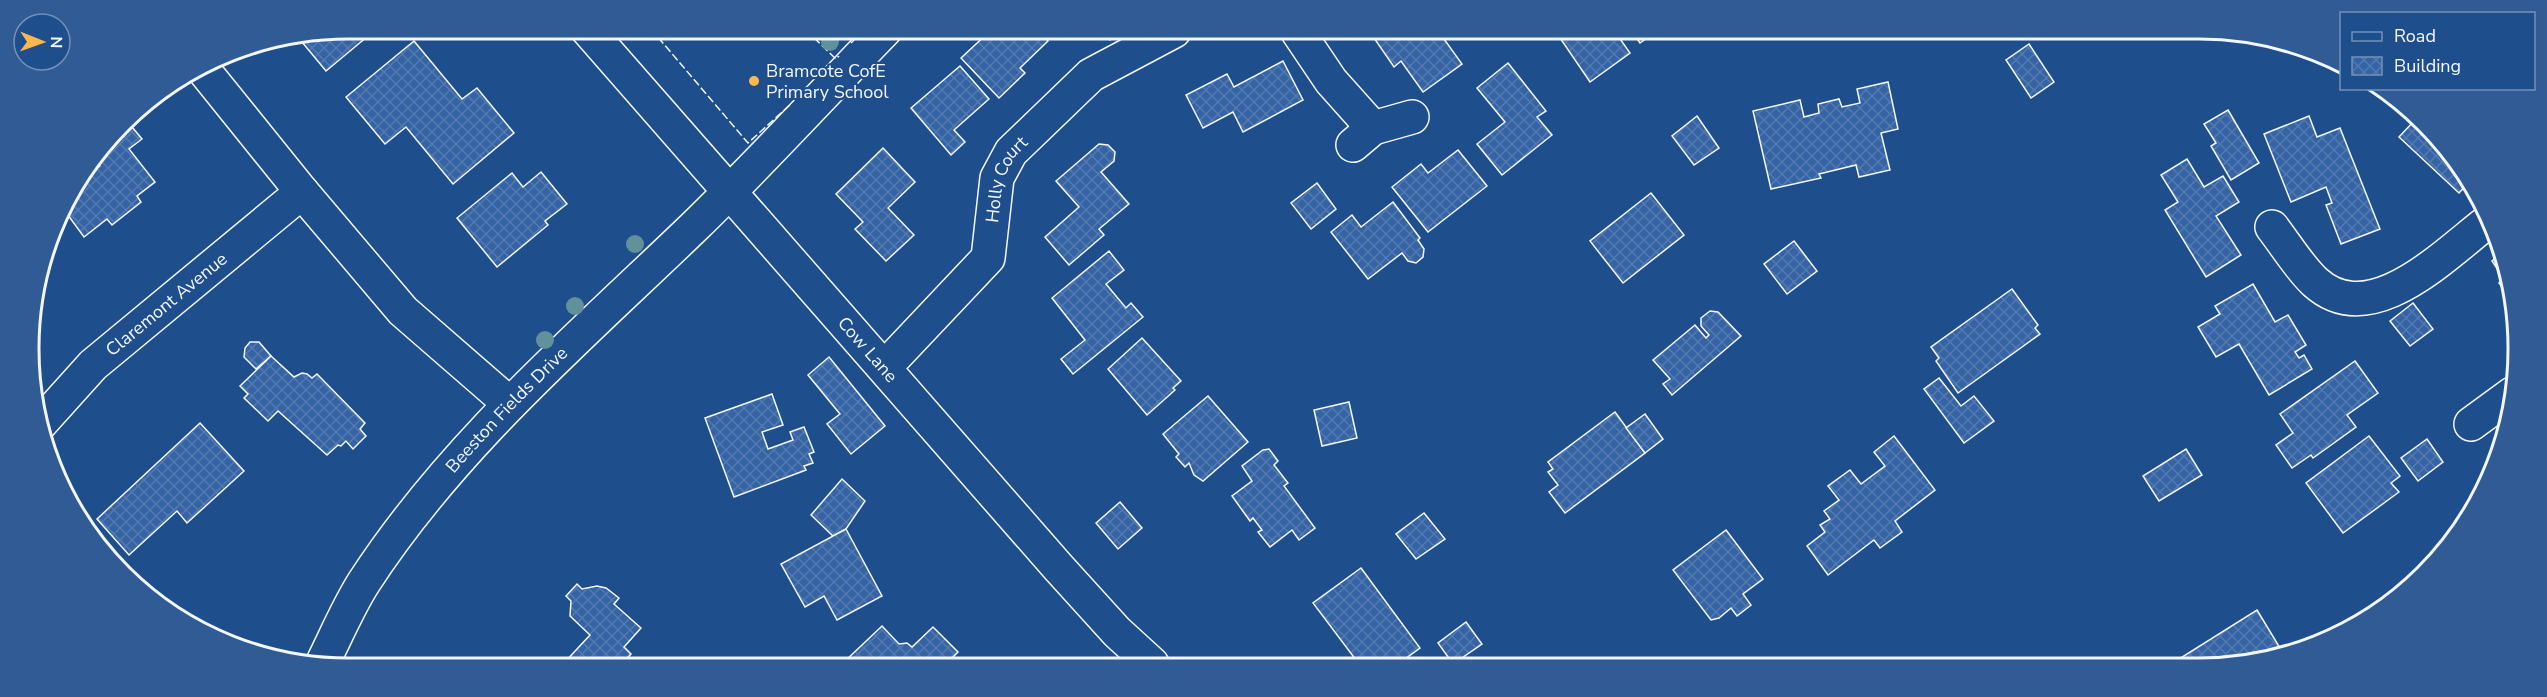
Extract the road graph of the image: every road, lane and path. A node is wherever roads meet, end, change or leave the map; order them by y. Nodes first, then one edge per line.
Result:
1 (596, 39) edge
2 (876, 39) edge
3 (1159, 39) edge
4 (1303, 39) edge
5 (207, 74) edge
6 (1412, 117) dead end
7 (731, 191) junction
8 (302, 192) junction
9 (2482, 226) edge
10 (2272, 227) dead end
11 (885, 367) junction
12 (2503, 400) edge
13 (510, 404) junction
14 (47, 416) edge
15 (2471, 424) dead end
16 (326, 657) edge
17 (1145, 658) edge

1 - 7 street, Cow Lane
2 - 7 street, Beeston Fields Drive
3 - 11 street, Holly Court
4 - 6 street
5 - 8 street
7 - 11 street, Cow Lane
7 - 13 street, Beeston Fields Drive
8 - 13 street
8 - 14 street, Claremont Avenue
9 - 10 street
11 - 17 street, Cow Lane
12 - 15 street
13 - 16 street, Beeston Fields Drive

